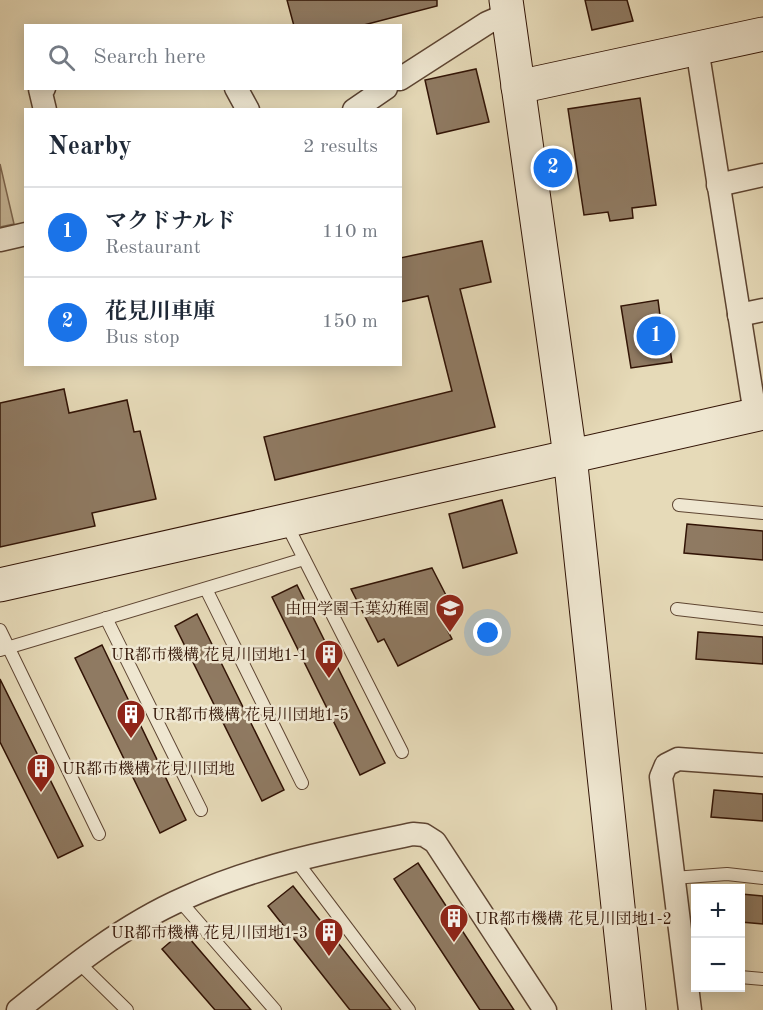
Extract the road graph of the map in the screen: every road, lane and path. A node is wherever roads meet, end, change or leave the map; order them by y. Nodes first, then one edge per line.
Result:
1 (507, 7) edge
2 (763, 34) edge
3 (697, 48) junction
4 (402, 78) edge
5 (518, 87) junction
6 (40, 90) edge
7 (237, 90) edge
8 (383, 90) edge
9 (45, 108) edge
10 (247, 108) edge
11 (357, 108) edge
12 (763, 175) edge
13 (718, 185) junction
14 (24, 234) edge
15 (0, 240) edge
16 (763, 310) edge
17 (738, 315) junction
18 (759, 414) edge
19 (570, 456) junction
20 (680, 505) dead end
21 (763, 513) edge
22 (284, 520) junction
23 (304, 559) junction
24 (0, 585) edge
25 (206, 589) junction
26 (677, 609) dead end
27 (106, 618) junction
28 (763, 619) edge
29 (0, 630) edge
30 (4, 648) edge
31 (402, 752) dead end
32 (763, 765) edge
33 (302, 783) dead end
34 (201, 810) dead end
35 (99, 834) dead end
36 (295, 859) junction
37 (674, 878) junction
38 (763, 878) edge
39 (180, 901) junction
40 (78, 962) junction
41 (690, 972) edge
42 (745, 978) edge
43 (763, 980) edge
44 (18, 1010) edge
45 (127, 1010) edge
46 (275, 1010) edge
47 (409, 1010) edge
48 (545, 1010) edge
49 (629, 1010) edge
50 (690, 1010) edge

1 - 4 street
1 - 5 street
2 - 3 street
3 - 5 street
3 - 13 street
5 - 19 street
6 - 9 street
7 - 10 street
8 - 11 street
12 - 13 street
13 - 17 street
14 - 15 street
16 - 17 street
17 - 18 street
18 - 19 street
19 - 22 street
19 - 49 street
20 - 21 lane
22 - 23 lane
22 - 24 street
23 - 25 lane
23 - 31 lane
25 - 27 lane
25 - 33 lane
26 - 28 lane
27 - 30 lane
27 - 34 lane
29 - 30 lane
30 - 35 lane
32 - 37 street
36 - 39 street
36 - 47 lane
36 - 48 street
37 - 38 lane
37 - 41 street
39 - 40 street
39 - 46 lane
40 - 44 street
40 - 45 lane
41 - 50 street
42 - 43 lane

